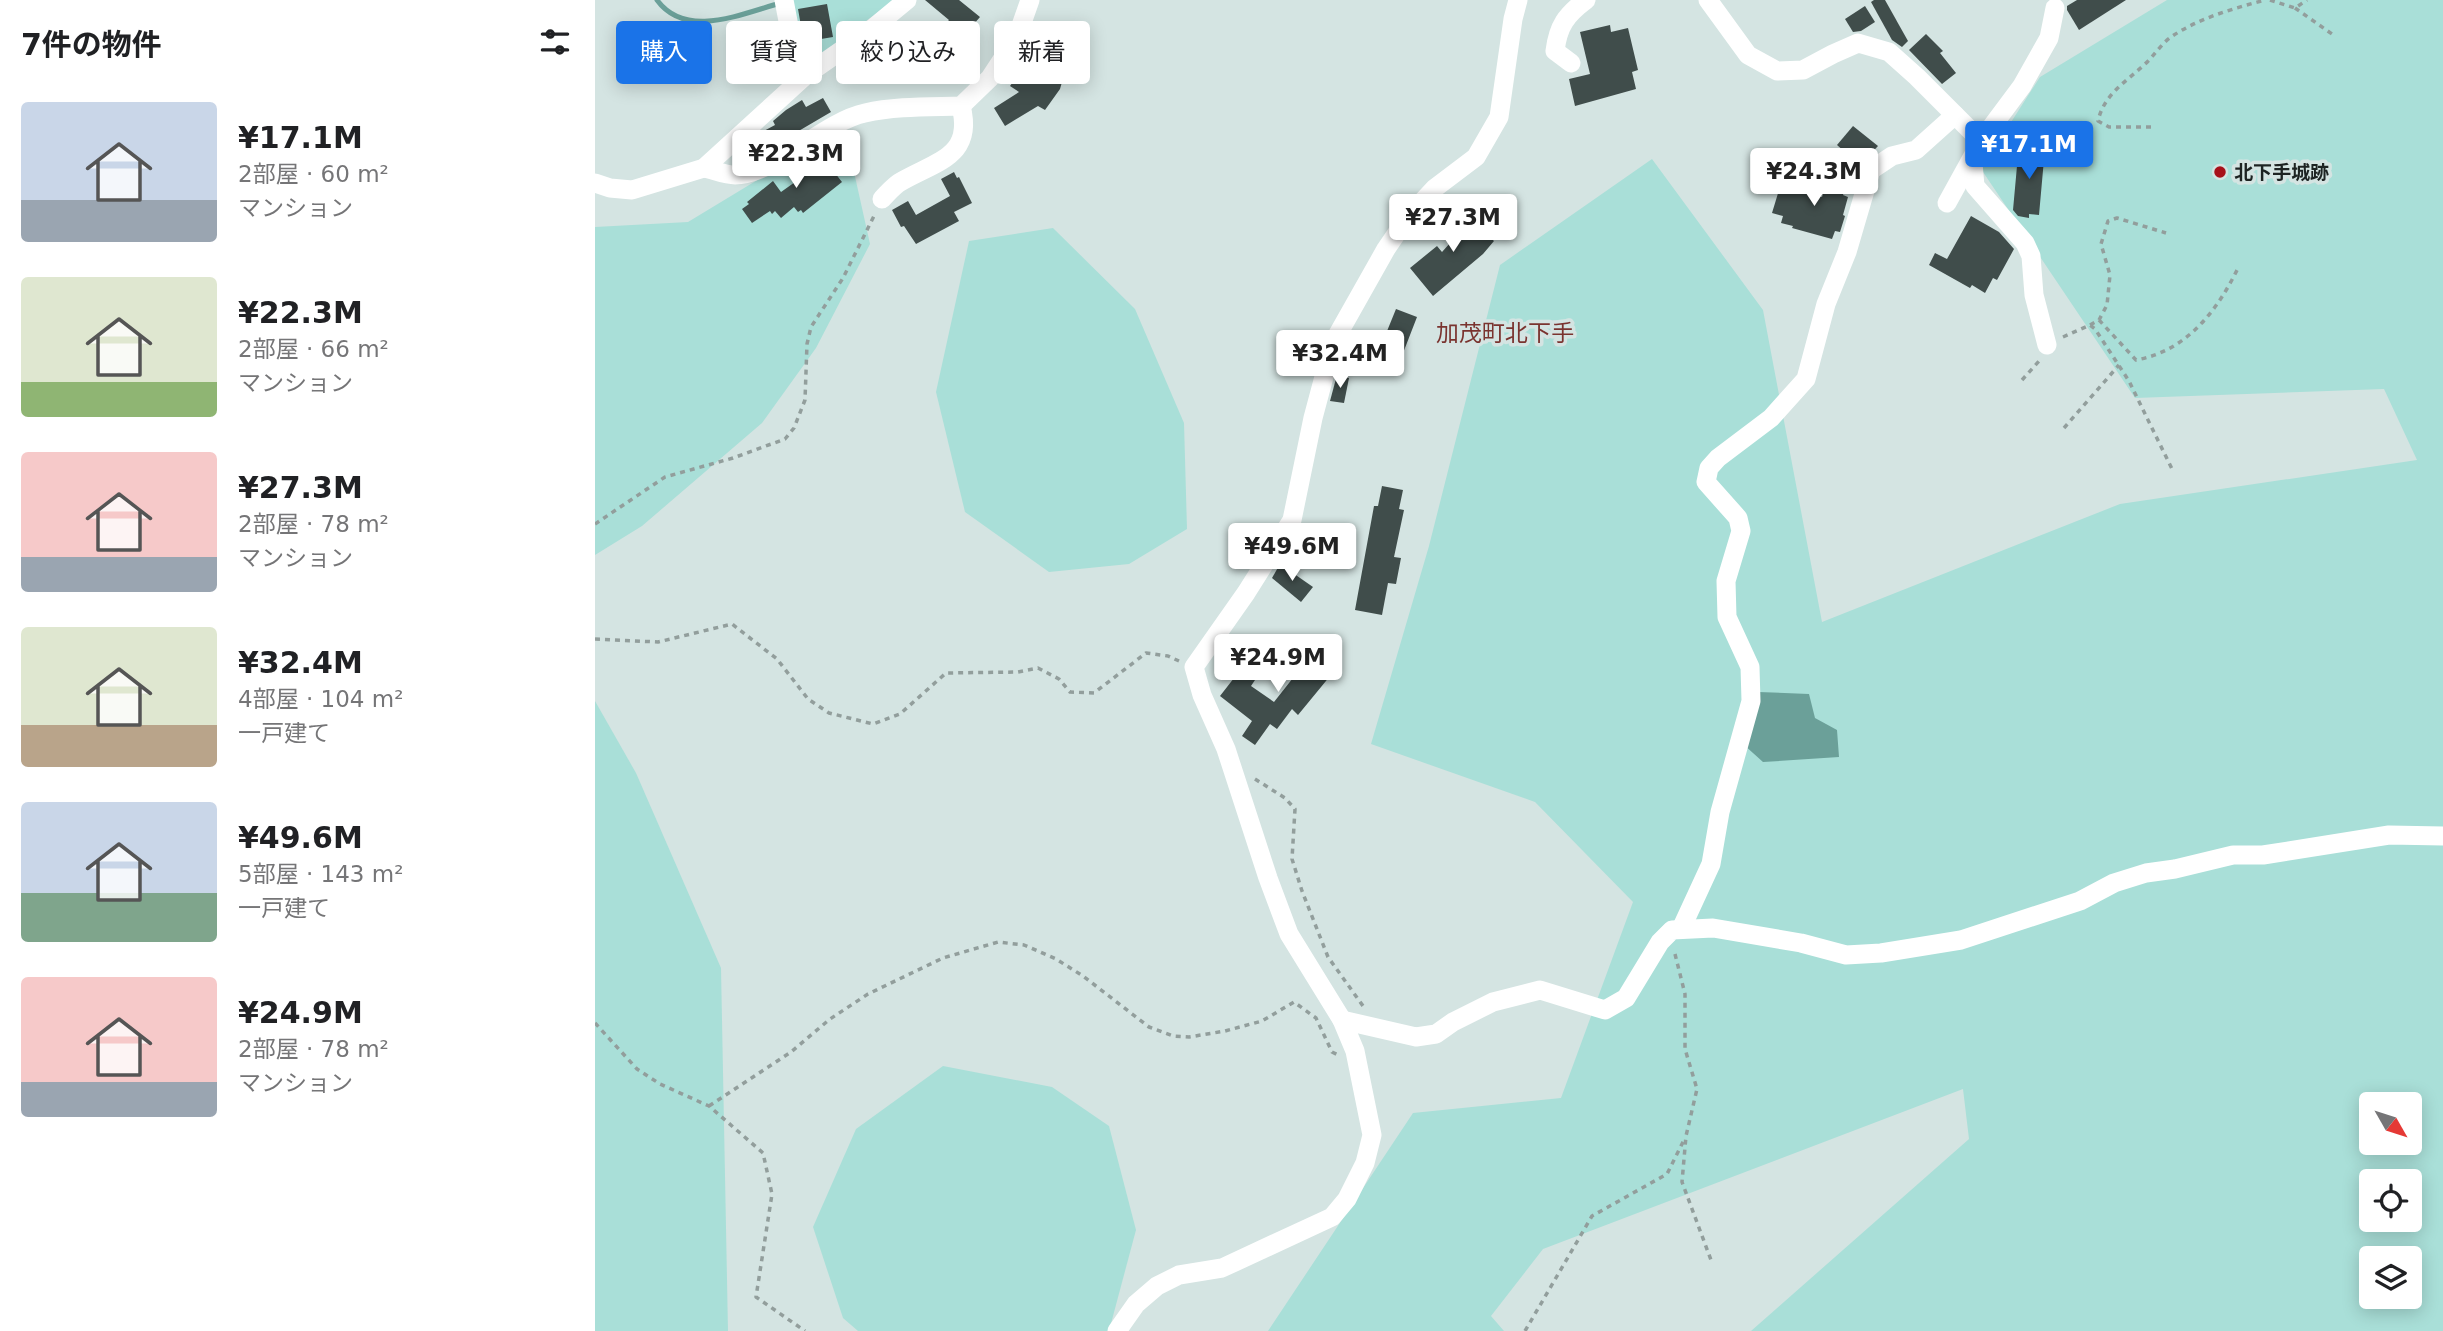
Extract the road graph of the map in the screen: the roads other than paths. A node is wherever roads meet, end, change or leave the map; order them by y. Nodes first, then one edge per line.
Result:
1 (907, 0) edge
2 (1030, 0) edge
3 (1518, 0) edge
4 (1586, 0) edge
5 (1708, 0) edge
6 (2055, 8) dead end
7 (1571, 63) dead end
8 (822, 64) edge
9 (796, 84) edge
10 (961, 106) junction
11 (1955, 115) junction
12 (1981, 141) junction
13 (704, 168) junction
14 (595, 183) edge
15 (882, 199) road end
16 (1947, 203) dead end
17 (2047, 345) road end
18 (2443, 836) edge
19 (1681, 929) junction
20 (1342, 1020) junction
21 (1117, 1331) edge

1 - 8 street
2 - 10 street
3 - 20 street
4 - 7 street
5 - 11 street
6 - 12 street
9 - 13 street
10 - 13 street
10 - 15 street
11 - 12 street
11 - 19 street
12 - 16 street
12 - 17 street
13 - 14 street
18 - 19 street
19 - 20 street
20 - 21 street

